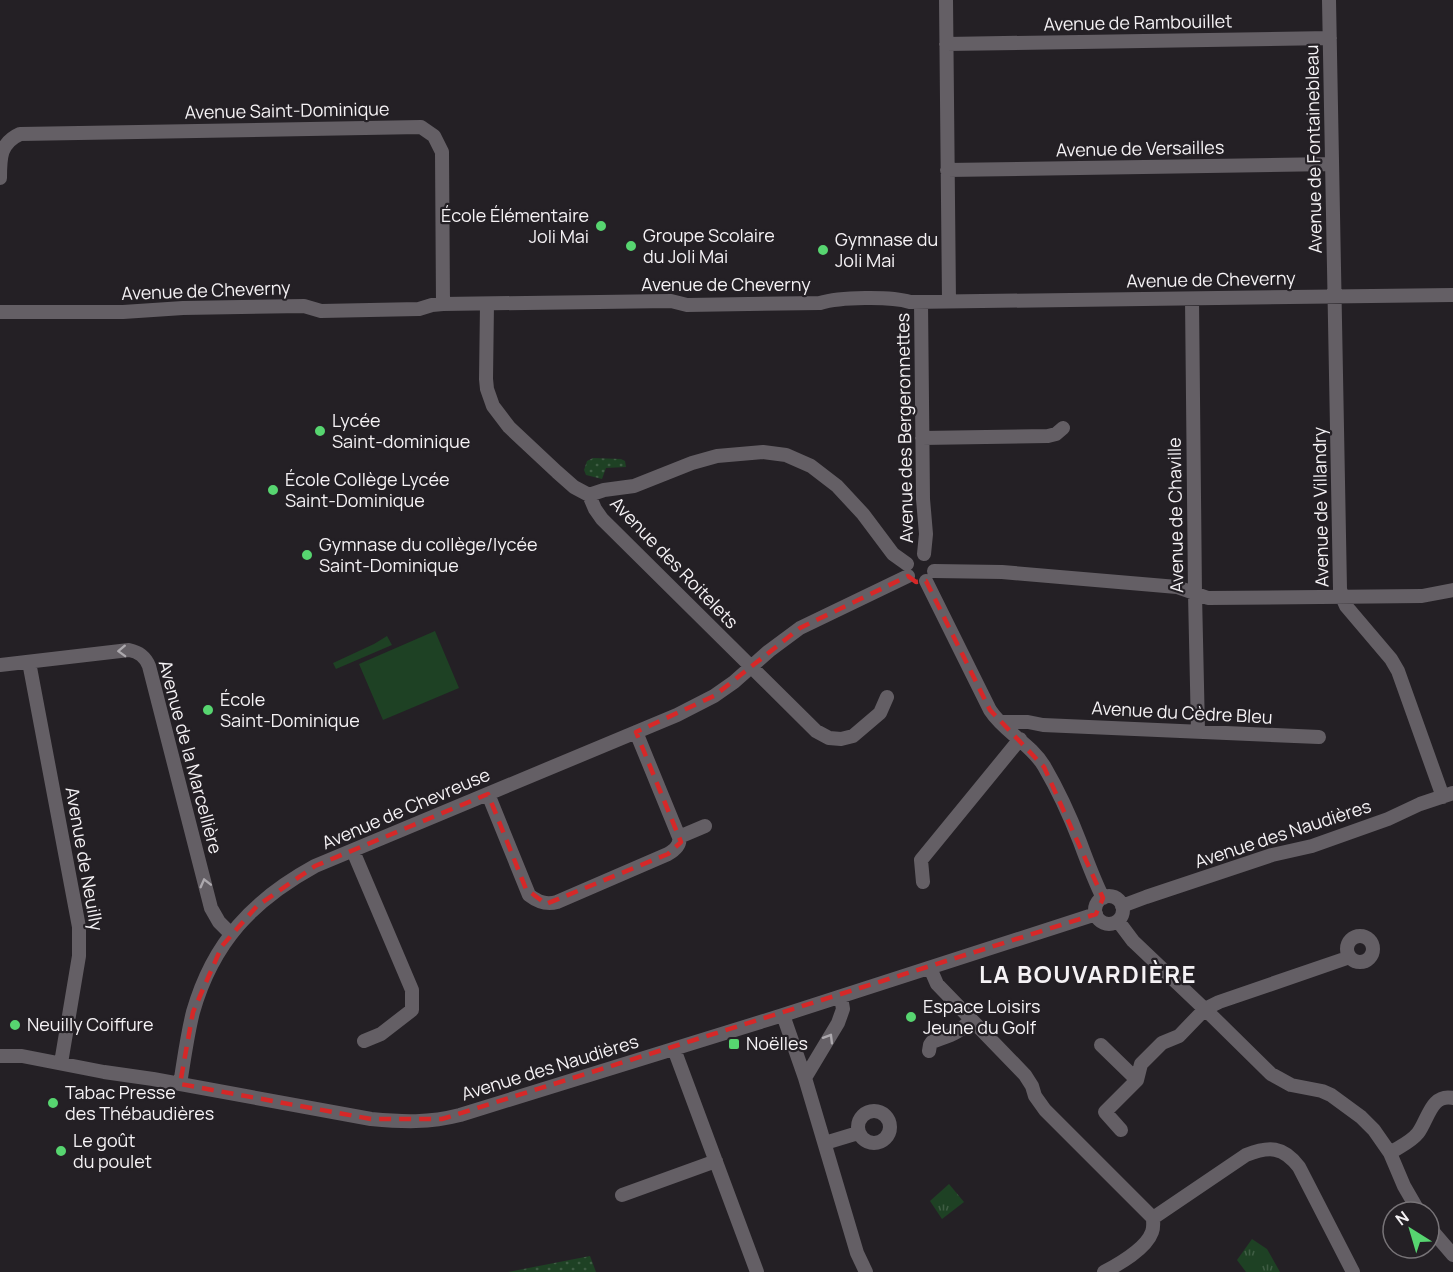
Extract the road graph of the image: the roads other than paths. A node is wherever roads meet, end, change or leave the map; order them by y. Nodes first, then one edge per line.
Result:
1 (946, 0) edge
2 (1329, 0) edge
3 (1330, 38) junction
4 (946, 44) junction
5 (1332, 164) junction
6 (947, 170) junction
7 (0, 178) edge
8 (1453, 294) edge
9 (1335, 297) junction
10 (1192, 299) junction
11 (949, 301) junction
12 (921, 302) junction
13 (444, 304) junction
14 (487, 304) junction
15 (0, 312) edge
16 (1064, 428) dead end
17 (922, 438) junction
18 (589, 495) junction
19 (924, 554) junction
20 (907, 570) junction
21 (930, 576) junction
22 (1453, 590) edge
23 (1195, 594) junction
24 (1342, 597) junction
25 (29, 662) junction
26 (0, 665) edge
27 (751, 668) junction
28 (887, 698) dead end
29 (1000, 722) junction
30 (1042, 724) junction
31 (1198, 731) junction
32 (636, 732) junction
33 (1319, 737) dead end
34 (1020, 739) junction
35 (1031, 749) junction
36 (488, 794) junction
37 (1448, 795) edge
38 (705, 825) dead end
39 (679, 837) junction
40 (353, 851) junction
41 (923, 882) dead end
42 (1103, 898) junction
43 (1122, 906) junction
44 (1096, 914) junction
45 (1118, 921) junction
46 (231, 934) junction
47 (1350, 957) dead end
48 (930, 968) junction
49 (841, 997) junction
50 (1205, 1009) junction
51 (783, 1015) junction
52 (970, 1019) junction
53 (364, 1041) dead end
54 (1101, 1045) dead end
55 (794, 1047) junction
56 (674, 1049) junction
57 (929, 1051) dead end
58 (0, 1056) edge
59 (816, 1059) junction
60 (61, 1063) junction
61 (805, 1078) junction
62 (1137, 1080) junction
63 (180, 1084) junction
64 (1453, 1098) edge
65 (1121, 1130) dead end
66 (858, 1133) dead end
67 (825, 1143) junction
68 (1390, 1153) junction
69 (716, 1161) junction
70 (622, 1195) dead end
71 (1412, 1200) edge
72 (1153, 1218) junction
73 (1441, 1241) edge
74 (1453, 1255) edge
75 (757, 1272) edge
76 (866, 1272) edge
77 (1104, 1272) edge
78 (1353, 1272) edge

1 - 4 street
2 - 3 street, Avenue de Fontainebleau
3 - 4 street, Avenue de Rambouillet
3 - 5 street, Avenue de Fontainebleau
4 - 6 street
5 - 6 street, Avenue de Versailles
5 - 9 street, Avenue de Fontainebleau
6 - 11 street
7 - 13 street, Avenue Saint-Dominique
8 - 9 street, Avenue de Cheverny
9 - 10 street, Avenue de Cheverny
9 - 24 street, Avenue de Villandry
10 - 11 street, Avenue de Cheverny
10 - 23 street, Avenue de Chaville
11 - 12 street, Avenue de Cheverny
12 - 14 street, Avenue de Cheverny
12 - 17 street, Avenue des Bergeronnettes
13 - 14 street, Avenue de Cheverny
13 - 15 street, Avenue de Cheverny
14 - 18 street, Avenue des Roitelets
16 - 17 street
17 - 19 street, Avenue des Bergeronnettes
18 - 20 street
18 - 27 street, Avenue des Roitelets
19 - 20 street
19 - 21 street
20 - 21 street
20 - 27 street, Avenue de Chevreuse
21 - 23 street
21 - 29 street
22 - 24 street
23 - 24 street
23 - 31 street, Avenue de Chaville
24 - 37 street, Avenue de Villandry
25 - 26 street, Avenue de la Marcellière
46 -> 25 street, Avenue de la Marcellière
25 - 60 street, Avenue de Neuilly
27 - 28 street, Avenue des Roitelets
27 - 32 street, Avenue de Chevreuse
29 - 30 street, Avenue du Cèdre Bleu
29 - 34 street
30 - 31 street, Avenue du Cèdre Bleu
30 - 35 street
31 - 33 street, Avenue du Cèdre Bleu
32 - 36 street, Avenue de Chevreuse
32 - 39 street
34 - 35 street
34 - 41 street
35 - 42 street
36 - 39 street
36 - 40 street, Avenue de Chevreuse
37 - 43 street, Avenue des Naudières
38 - 39 street
40 - 46 street, Avenue de Chevreuse
40 - 53 street
42 - 43 street
42 - 44 street
43 - 45 street
44 - 45 street
44 - 48 street, Avenue des Naudières
45 - 50 street
46 - 63 street, Avenue de Chevreuse
47 - 50 street
48 - 49 street, Avenue des Naudières
48 - 52 street
49 - 51 street, Avenue des Naudières
59 -> 49 street
50 - 62 street
50 - 68 street
51 - 55 street
51 - 56 street, Avenue des Naudières
52 - 57 street
52 - 72 street
54 - 62 street
55 - 59 street
55 - 61 street
56 - 63 street, Avenue des Naudières
56 - 69 street
58 - 60 street, Avenue des Naudières
59 - 61 street
60 - 63 street, Avenue des Naudières
61 - 67 street
62 - 65 street
64 - 68 street
66 - 67 street
67 - 76 street
68 - 71 street
69 - 70 street
69 - 75 street
72 - 77 street
72 - 78 street
73 - 74 street

